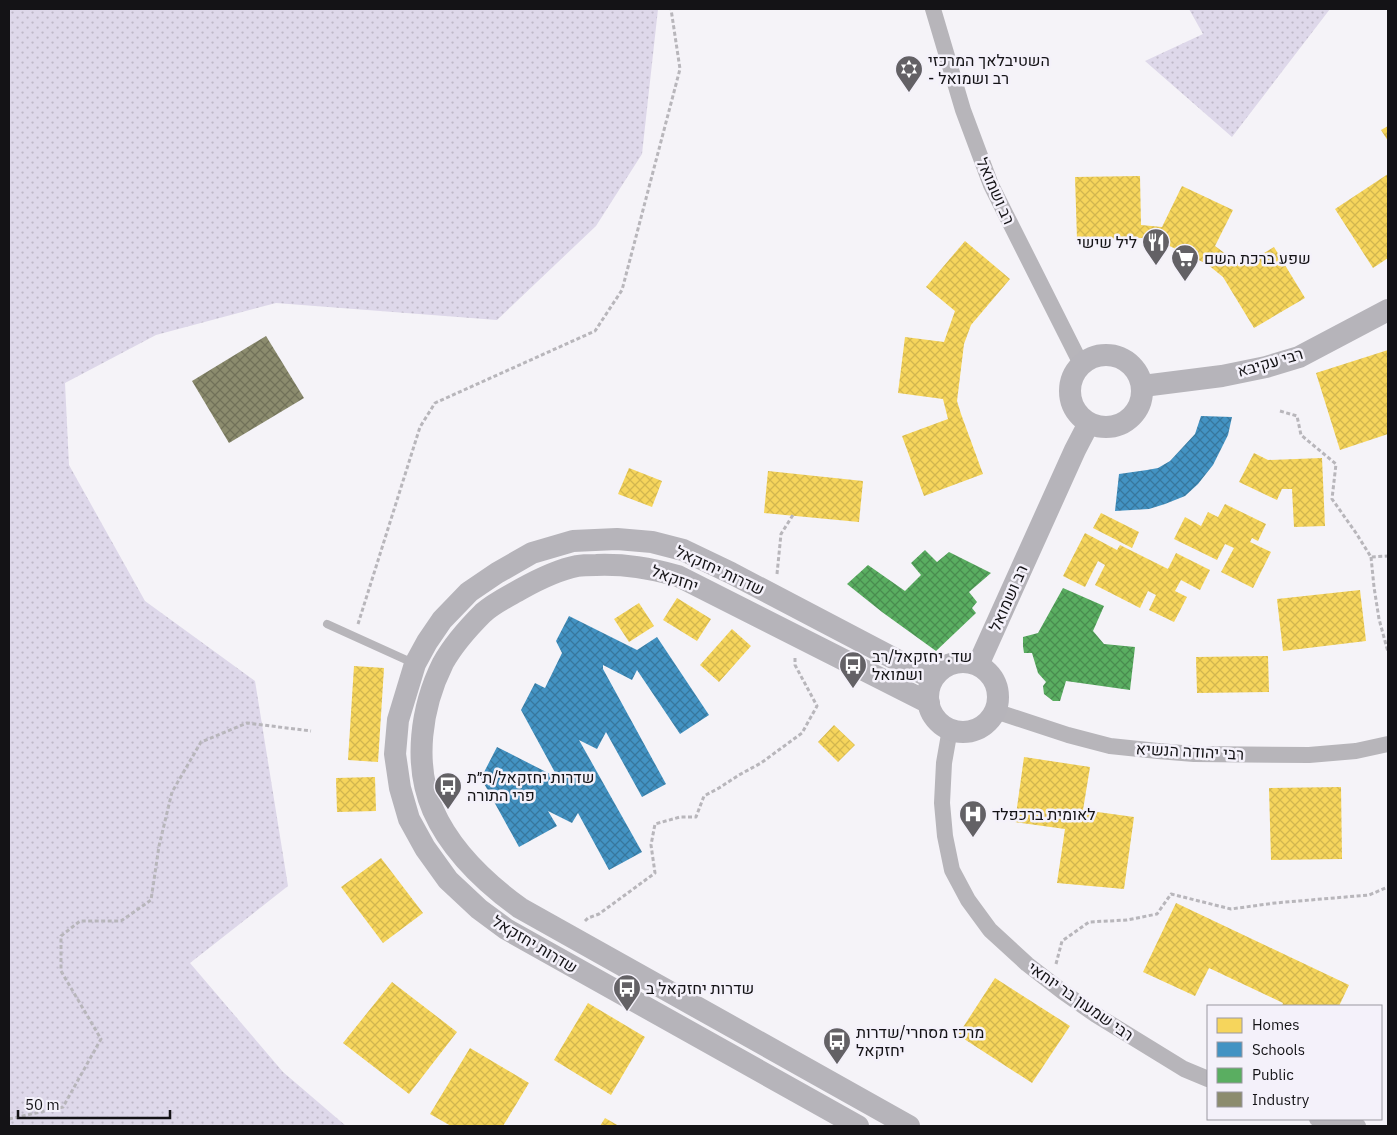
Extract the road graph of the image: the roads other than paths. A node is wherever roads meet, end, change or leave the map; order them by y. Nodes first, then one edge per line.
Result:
1 (933, 9) edge
2 (1388, 310) edge
3 (1081, 364) junction
4 (1143, 386) junction
5 (1089, 423) junction
6 (327, 624) dead end
7 (415, 664) junction
8 (978, 665) junction
9 (438, 675) junction
10 (933, 679) junction
11 (929, 703) junction
12 (995, 711) junction
13 (950, 729) junction
14 (1388, 744) edge
15 (740, 1031) junction
16 (727, 1053) junction
17 (1207, 1080) edge
18 (1323, 1120) edge
19 (858, 1126) edge
20 (909, 1126) edge
21 (1358, 1126) edge

1 - 3 street, רב ושמואל
2 - 4 street, רבי עקיבא
3 - 4 street
3 - 5 street
4 - 5 street
5 - 8 street, רב ושמואל
6 - 7 lane
7 - 9 street
7 - 10 street, שדרות יחזקאל
7 - 16 street, שדרות יחזקאל
8 - 10 street
8 - 12 street
9 - 11 street, יחזקאל
9 - 15 street, שדרות יחזקאל
10 - 11 street
11 - 13 street
12 - 13 street
12 - 14 street, רבי יהודה הנשיא
13 - 17 street, רבי שמעון בר יוחאי
15 - 16 street
15 - 20 street, שדרות יחזקאל
16 - 19 street, שדרות יחזקאל
18 - 21 street

